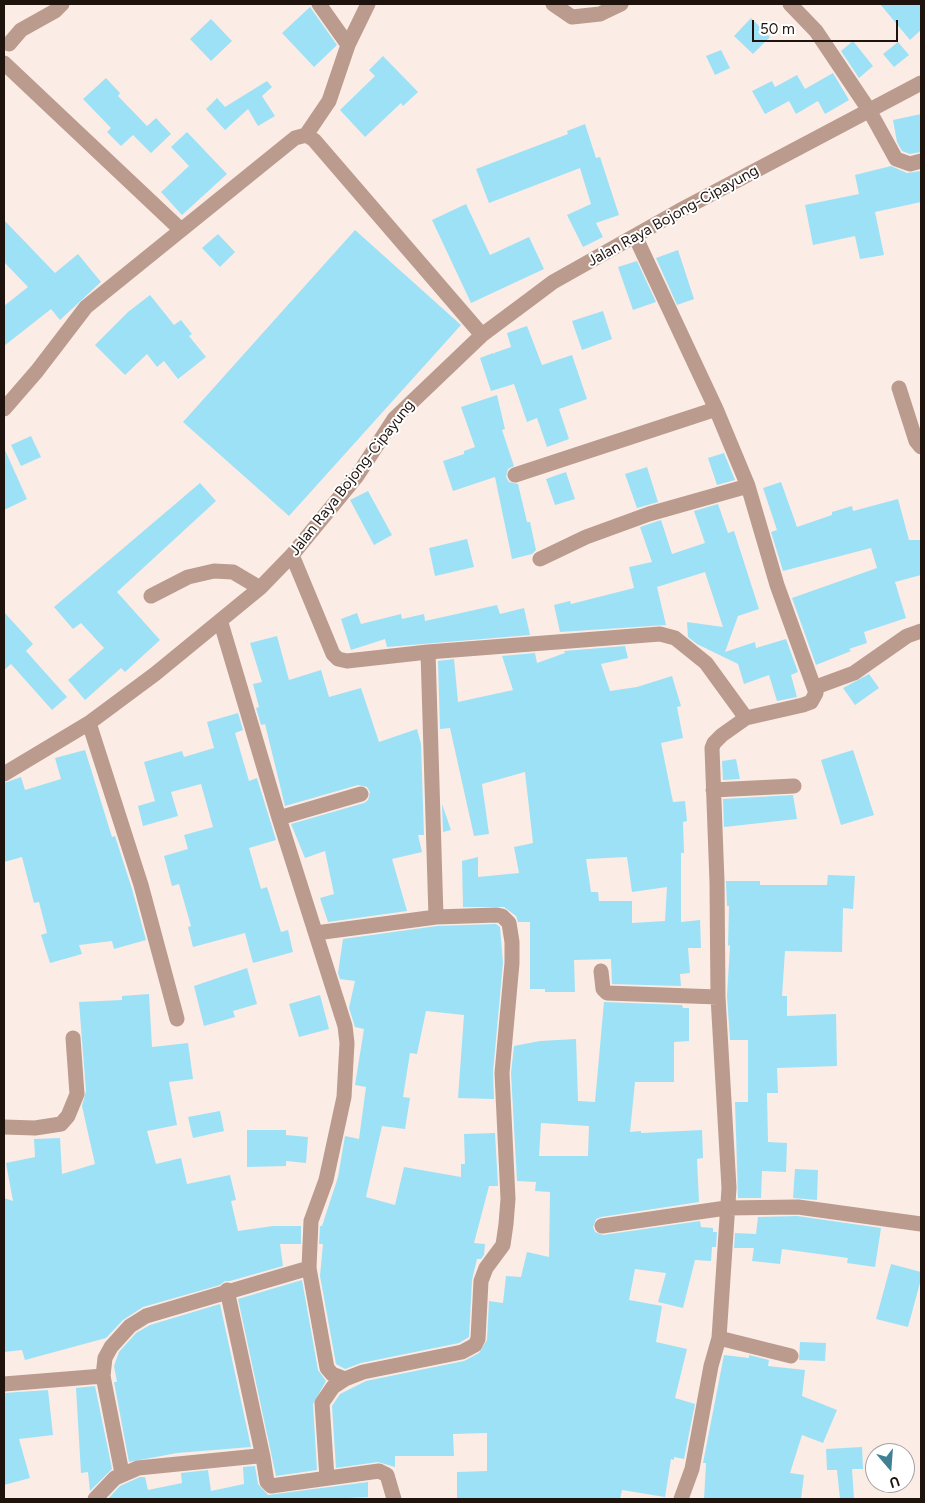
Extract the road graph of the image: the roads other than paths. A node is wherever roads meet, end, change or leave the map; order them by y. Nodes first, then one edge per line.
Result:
1 (62, 4) edge
2 (319, 4) edge
3 (368, 4) edge
4 (553, 4) edge
5 (621, 4) edge
6 (790, 4) edge
7 (9, 44) dead end
8 (348, 45) junction
9 (4, 63) edge
10 (921, 84) edge
11 (869, 110) junction
12 (306, 135) junction
13 (921, 161) edge
14 (180, 229) junction
15 (635, 236) junction
16 (482, 335) junction
17 (899, 388) dead end
18 (4, 409) edge
19 (716, 409) junction
20 (921, 447) edge
21 (515, 475) dead end
22 (748, 486) junction
23 (292, 554) junction
24 (540, 559) dead end
25 (260, 588) junction
26 (151, 596) dead end
27 (221, 623) junction
28 (921, 631) edge
29 (428, 652) junction
30 (816, 687) junction
31 (746, 718) junction
32 (88, 723) junction
33 (4, 774) edge
34 (794, 786) dead end
35 (713, 790) junction
36 (361, 794) dead end
37 (279, 818) junction
38 (436, 917) junction
39 (316, 933) junction
40 (601, 971) dead end
41 (718, 997) junction
42 (177, 1019) dead end
43 (73, 1038) dead end
44 (4, 1127) edge
45 (726, 1208) junction
46 (921, 1224) edge
47 (602, 1226) dead end
48 (309, 1268) junction
49 (227, 1290) junction
50 (719, 1338) junction
51 (791, 1356) dead end
52 (103, 1376) junction
53 (345, 1379) junction
54 (4, 1384) edge
55 (263, 1458) junction
56 (120, 1474) junction
57 (327, 1478) junction
58 (95, 1499) edge
59 (394, 1499) edge
60 (681, 1499) edge

1 - 7 street
2 - 8 street
3 - 8 street
4 - 5 street
6 - 11 street
8 - 12 street
9 - 14 street
10 - 11 street, Jalan Raya Bojong-Cipayung
11 - 13 street
11 - 15 street, Jalan Raya Bojong-Cipayung
12 - 14 street
12 - 16 street
14 - 18 street
15 - 16 street, Jalan Raya Bojong-Cipayung
15 - 19 street
16 - 23 street, Jalan Raya Bojong-Cipayung
17 - 20 street
19 - 21 street
19 - 22 street
22 - 24 street
22 - 30 street
23 - 25 street, Jalan Raya Bojong-Cipayung
23 - 29 street
25 - 26 street
25 - 27 street, Jalan Raya Bojong-Cipayung
27 - 32 street, Jalan Raya Bojong-Cipayung
27 - 37 street
28 - 30 street
29 - 31 street
29 - 38 street
30 - 31 street
31 - 35 street
32 - 33 street, Jalan Raya Bojong-Cipayung
32 - 42 street
34 - 35 street
35 - 41 street
36 - 37 street
37 - 39 street
38 - 39 street
38 - 53 street
39 - 48 street
40 - 41 street
41 - 45 street
43 - 44 street
45 - 46 street
45 - 47 street
45 - 50 street
48 - 49 street
48 - 53 street
49 - 52 street
49 - 55 street
50 - 51 street
50 - 60 street
52 - 54 street
52 - 56 street
53 - 57 street
55 - 56 street
55 - 57 street
56 - 58 street
57 - 59 street

